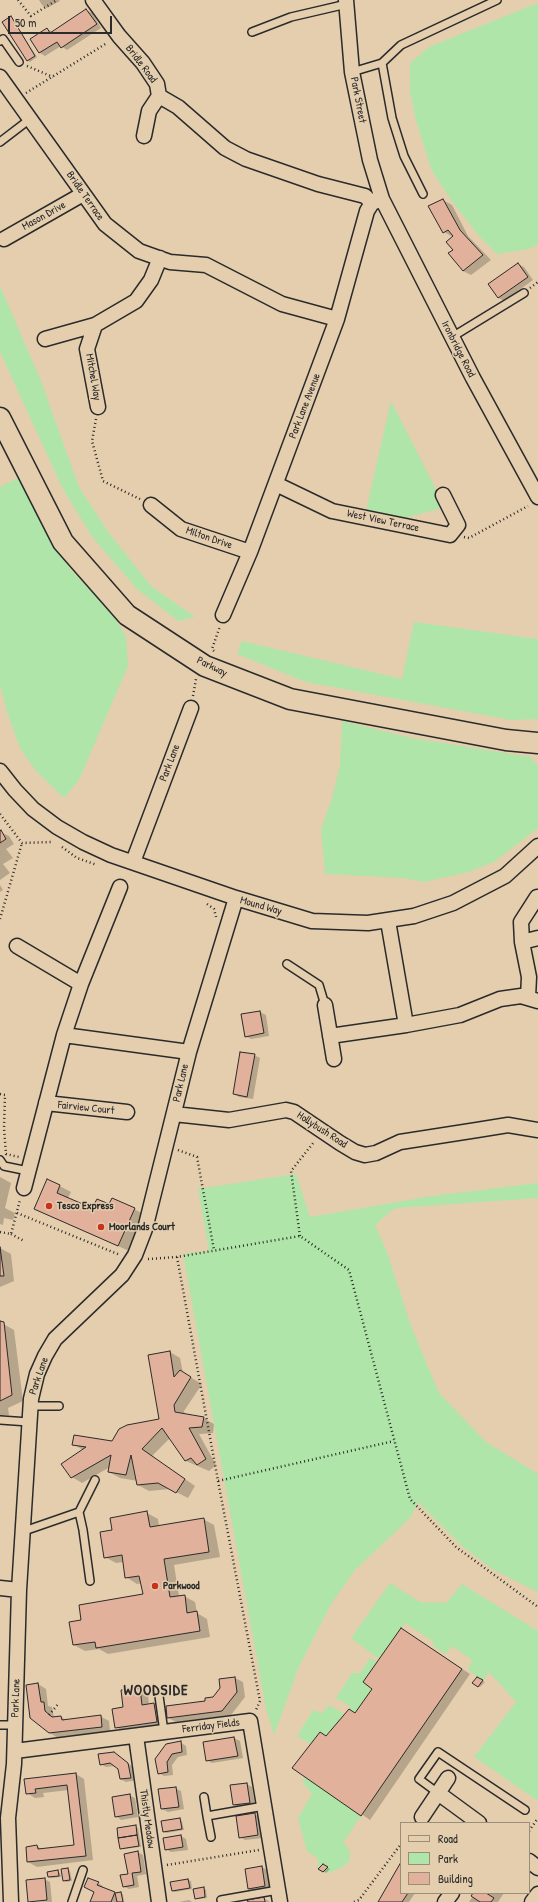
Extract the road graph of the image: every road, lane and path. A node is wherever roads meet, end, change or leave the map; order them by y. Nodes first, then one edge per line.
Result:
1 (18, 0) edge
2 (56, 0) edge
3 (93, 0) edge
4 (497, 0) edge
5 (346, 2) edge
6 (252, 32) dead end
7 (119, 36) junction
8 (1, 37) edge
9 (18, 62) dead end
10 (382, 63) junction
11 (352, 72) junction
12 (53, 77) junction
13 (1, 79) edge
14 (159, 96) junction
15 (16, 99) junction
16 (30, 119) junction
17 (144, 136) dead end
18 (0, 142) edge
19 (83, 194) junction
20 (423, 194) dead end
21 (377, 201) junction
22 (4, 239) dead end
23 (160, 258) junction
24 (524, 293) dead end
25 (337, 319) junction
26 (95, 325) junction
27 (452, 337) junction
28 (45, 339) dead end
29 (98, 407) joint
30 (0, 418) edge
31 (276, 484) junction
32 (443, 495) dead end
33 (535, 501) edge
34 (151, 505) joint
35 (450, 535) junction
36 (250, 552) junction
37 (224, 615) joint
38 (216, 653) dead end
39 (201, 677) dead end
40 (191, 708) joint
41 (538, 743) edge
42 (0, 771) edge
43 (22, 842) dead end
44 (538, 846) edge
45 (133, 862) junction
46 (120, 887) dead end
47 (537, 897) dead end
48 (236, 898) junction
49 (0, 919) edge
50 (388, 921) junction
51 (538, 938) edge
52 (522, 942) junction
53 (17, 946) dead end
54 (287, 964) dead end
55 (81, 984) junction
56 (533, 999) edge
57 (325, 1005) joint
58 (406, 1025) junction
59 (64, 1035) junction
60 (330, 1036) junction
61 (189, 1052) junction
62 (334, 1059) dead end
63 (0, 1094) edge
64 (46, 1103) junction
65 (127, 1112) dead end
66 (174, 1114) junction
67 (323, 1130) junction
68 (538, 1130) edge
69 (165, 1144) junction
70 (0, 1160) edge
71 (30, 1165) junction
72 (24, 1188) joint
73 (17, 1212) junction
74 (0, 1232) edge
75 (11, 1234) junction
76 (300, 1236) junction
77 (24, 1241) dead end
78 (214, 1250) junction
79 (177, 1257) junction
80 (132, 1260) junction
81 (30, 1406) junction
82 (59, 1406) dead end
83 (0, 1420) edge
84 (29, 1422) junction
85 (394, 1441) junction
86 (95, 1480) dead end
87 (218, 1481) junction
88 (79, 1512) junction
89 (22, 1530) junction
90 (90, 1581) dead end
91 (0, 1588) edge
92 (19, 1590) junction
93 (538, 1607) edge
94 (159, 1696) dead end
95 (59, 1703) dead end
96 (49, 1714) dead end
97 (250, 1721) junction
98 (0, 1725) edge
99 (15, 1725) junction
100 (164, 1732) junction
101 (136, 1736) junction
102 (15, 1751) junction
103 (448, 1778) dead end
104 (438, 1793) junction
105 (204, 1798) dead end
106 (264, 1806) junction
107 (525, 1810) dead end
108 (207, 1816) junction
109 (422, 1816) dead end
110 (538, 1818) edge
111 (478, 1822) edge
112 (530, 1830) edge
113 (211, 1837) dead end
114 (400, 1845) edge
115 (271, 1848) junction
116 (530, 1862) edge
117 (154, 1867) junction
118 (538, 1868) edge
119 (83, 1870) dead end
120 (451, 1894) edge
121 (538, 1894) edge
122 (279, 1896) edge
123 (221, 1900) dead end
124 (11, 1902) edge
125 (72, 1902) edge
126 (159, 1902) edge
127 (354, 1902) edge
128 (445, 1902) edge
129 (532, 1902) edge

1 - 2 path
3 - 7 street, Bridle Road
4 - 10 lane
5 - 6 lane
5 - 11 street, Park Street
7 - 12 path
7 - 14 street, Bridle Road
8 - 9 lane
10 - 11 lane
10 - 20 lane
11 - 21 street, Park Street
12 - 13 path
12 - 15 path
13 - 15 street, Bridle Terrace
14 - 17 street, Bridle Road
14 - 21 street
15 - 16 street, Bridle Terrace
16 - 18 lane
16 - 19 street, Bridle Terrace
19 - 22 street, Mason Drive
19 - 23 street, Bridle Terrace
21 - 25 street, Park Lane Avenue
21 - 27 street, Ironbridge Road
23 - 25 street, Bridle Terrace
23 - 26 street
24 - 27 lane
25 - 31 street, Park Lane Avenue
26 - 28 street
26 - 29 street, Mitchel Way
27 - 33 street, Ironbridge Road
29 - 34 path
30 - 41 main road, Parkway
31 - 35 street, West View Terrace
31 - 36 street, Park Lane Avenue
32 - 35 street
33 - 35 path
34 - 36 street, Milton Drive
36 - 37 street, Park Lane Avenue
37 - 38 path
39 - 40 path
40 - 45 street, Park Lane
42 - 45 street, Mound Way
43 - 49 path
44 - 50 street, Mound Way
45 - 48 street, Mound Way
46 - 55 street
47 - 52 street
48 - 50 street, Mound Way
48 - 61 street, Park Lane
50 - 58 street
51 - 52 street
52 - 56 street
53 - 55 street
54 - 57 lane
55 - 59 street
56 - 58 street
57 - 60 street
58 - 60 street
59 - 61 street
59 - 64 street
60 - 62 street
61 - 66 street, Park Lane
63 - 71 path
64 - 65 street, Fairview Court
64 - 71 street
66 - 67 street, Hollybush Road
66 - 69 street, Park Lane
67 - 68 street, Hollybush Road
67 - 76 path
69 - 78 path
69 - 80 street, Park Lane
70 - 71 lane
71 - 72 street
72 - 73 path
73 - 75 path
73 - 80 path
74 - 75 path
75 - 77 path
76 - 78 path
76 - 85 path
78 - 79 path
79 - 80 path
79 - 87 path
80 - 81 street, Park Lane
81 - 82 lane
81 - 84 street, Park Lane
83 - 84 lane
84 - 89 street, Park Lane
85 - 87 path
85 - 93 path
86 - 88 lane
87 - 97 path
88 - 89 lane
88 - 90 lane
89 - 92 street, Park Lane
91 - 92 street
92 - 99 street, Park Lane
94 - 100 lane
95 - 96 path
97 - 100 street, Ferriday Fields
97 - 106 street, Ferriday Fields
98 - 99 lane
99 - 102 street, Park Lane
100 - 101 street, Ferriday Fields
101 - 102 street, Ferriday Fields
101 - 117 street, Thistly Meadow
102 - 124 street, Park Lane
103 - 104 street
104 - 107 lane
104 - 109 street
104 - 111 street
105 - 108 lane
106 - 108 lane
106 - 115 street, Ferriday Fields
108 - 113 lane
110 - 112 path
114 - 127 path
115 - 117 path
115 - 122 street, Ferriday Fields
116 - 118 street
117 - 126 street, Thistly Meadow
119 - 125 lane
120 - 128 street
121 - 129 street
122 - 123 lane

